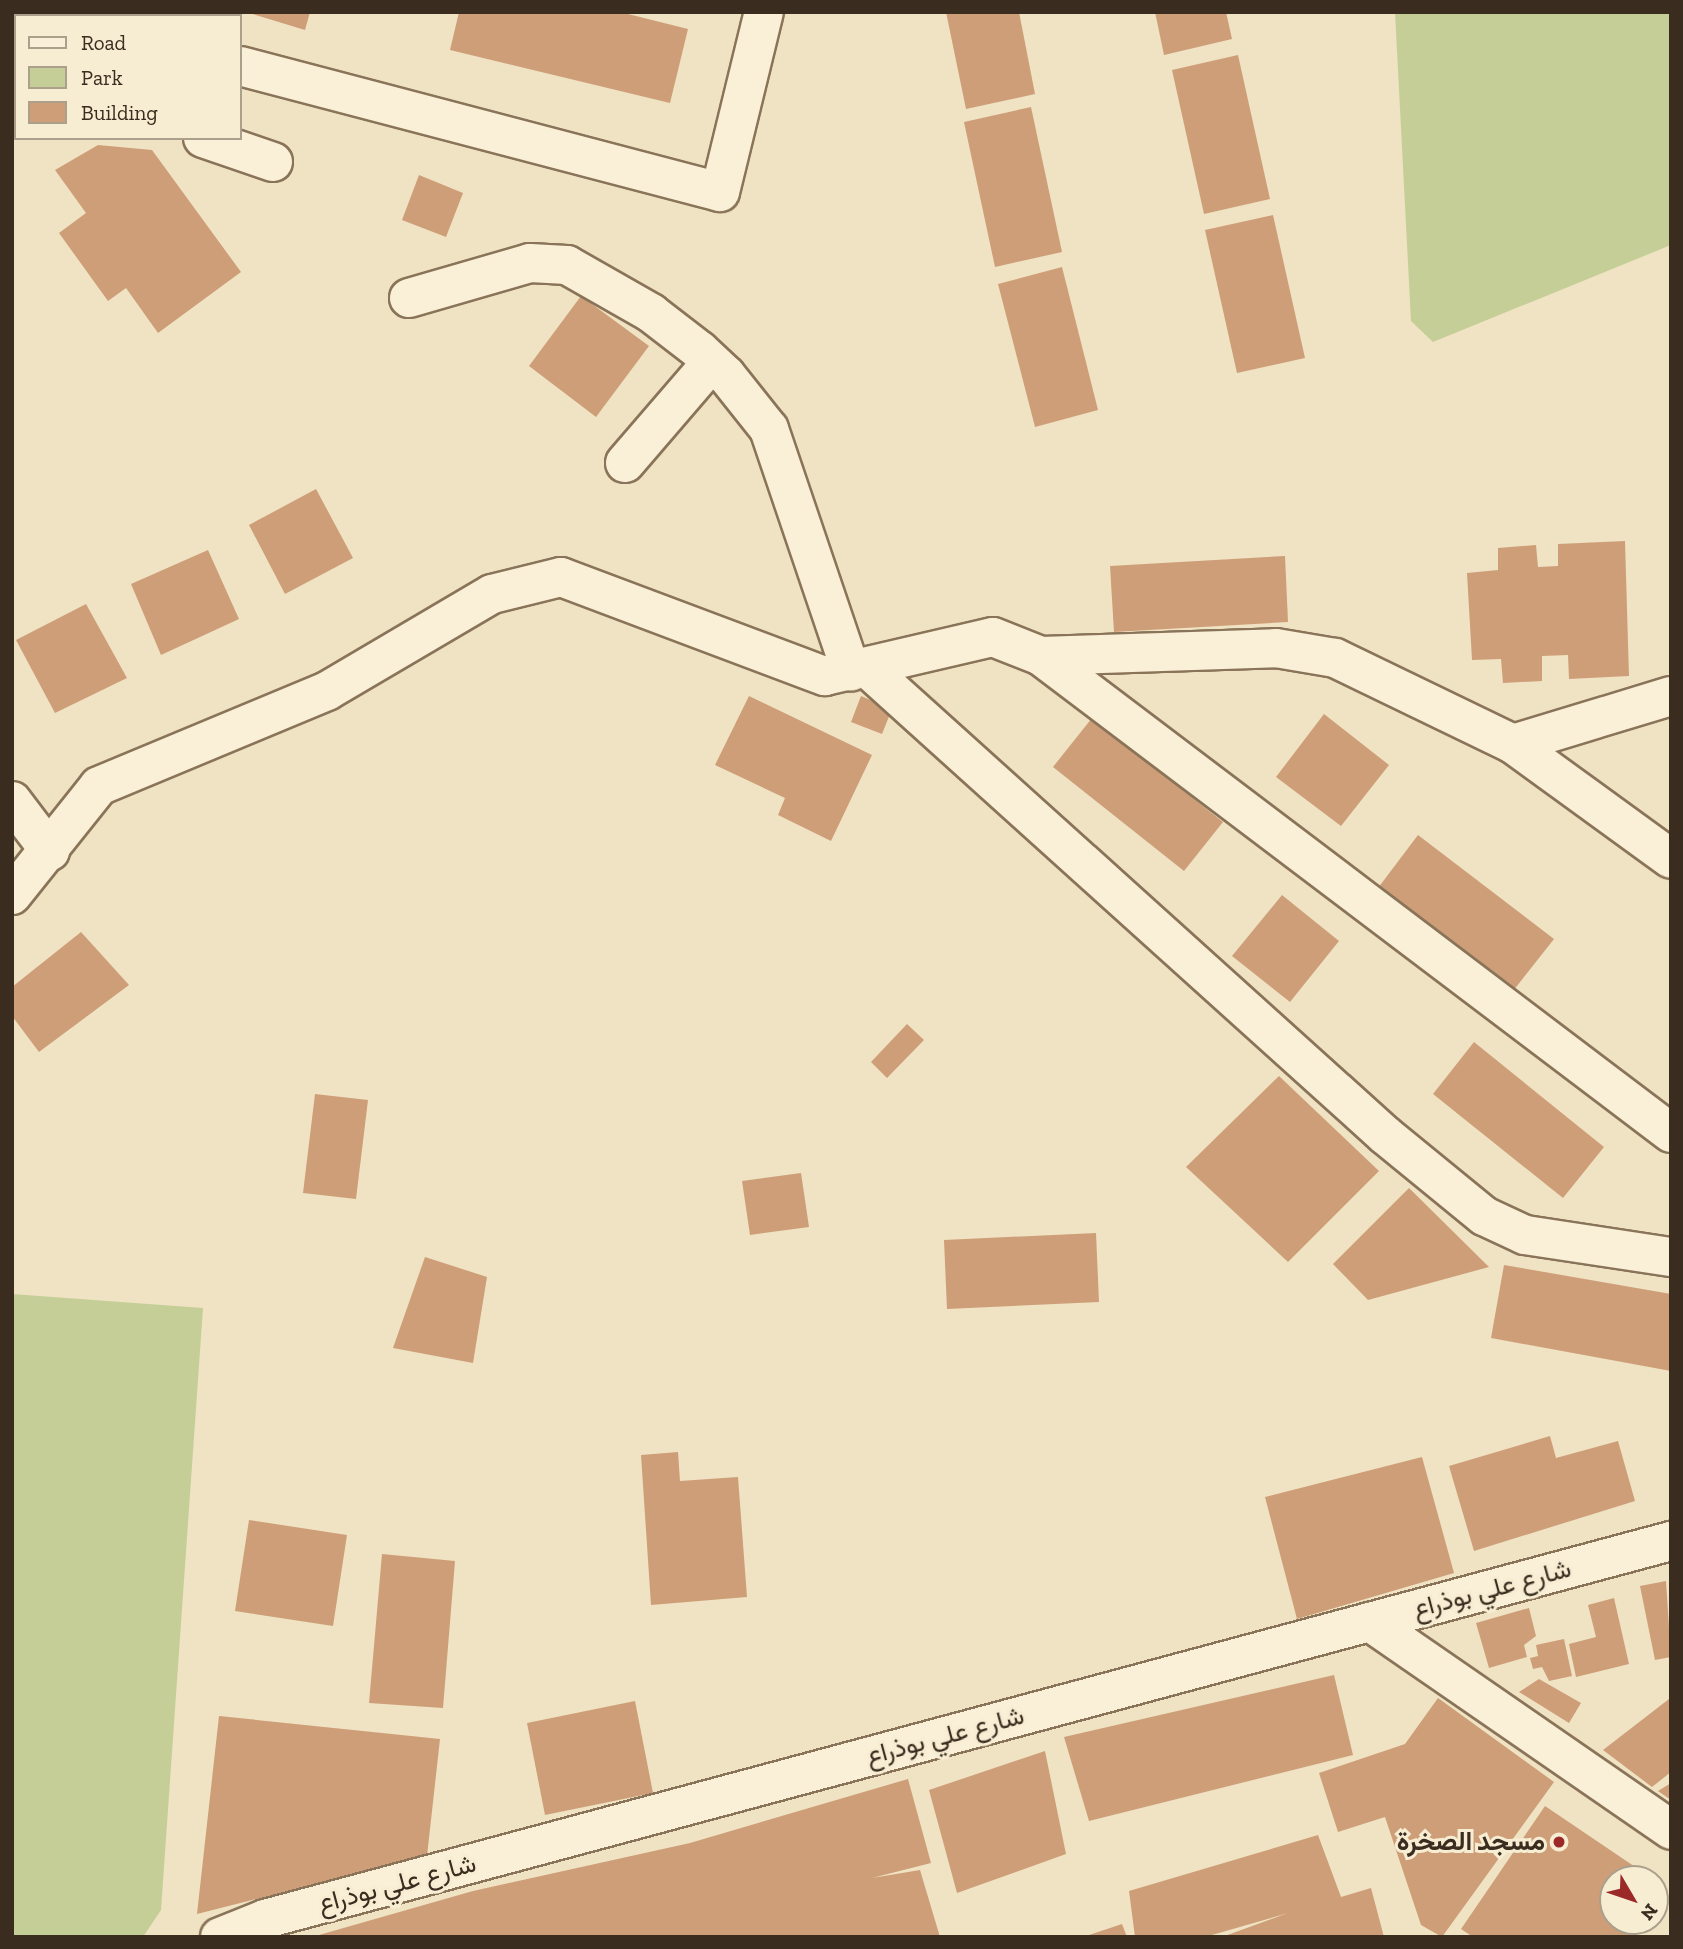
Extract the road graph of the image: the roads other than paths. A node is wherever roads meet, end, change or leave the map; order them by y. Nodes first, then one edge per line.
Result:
1 (764, 12) edge
2 (242, 67) edge
3 (209, 140) edge
4 (272, 162) dead end
5 (409, 298) dead end
6 (712, 362) junction
7 (625, 463) dead end
8 (1041, 656) junction
9 (858, 669) junction
10 (1671, 695) edge
11 (1513, 744) junction
12 (12, 801) edge
13 (50, 852) junction
14 (1671, 859) edge
15 (12, 895) edge
16 (1671, 1133) edge
17 (1671, 1257) edge
18 (1671, 1541) edge
19 (1370, 1622) junction
20 (1671, 1830) edge
21 (220, 1937) edge

1 - 2 street
3 - 4 street
5 - 6 street
6 - 7 street
6 - 9 street
8 - 9 street
8 - 11 street
8 - 16 street
9 - 13 street
9 - 17 street
10 - 11 street
11 - 14 street
12 - 13 street
13 - 15 street
18 - 19 street, شارع علي بوذراع
19 - 20 street
19 - 21 street, شارع علي بوذراع

